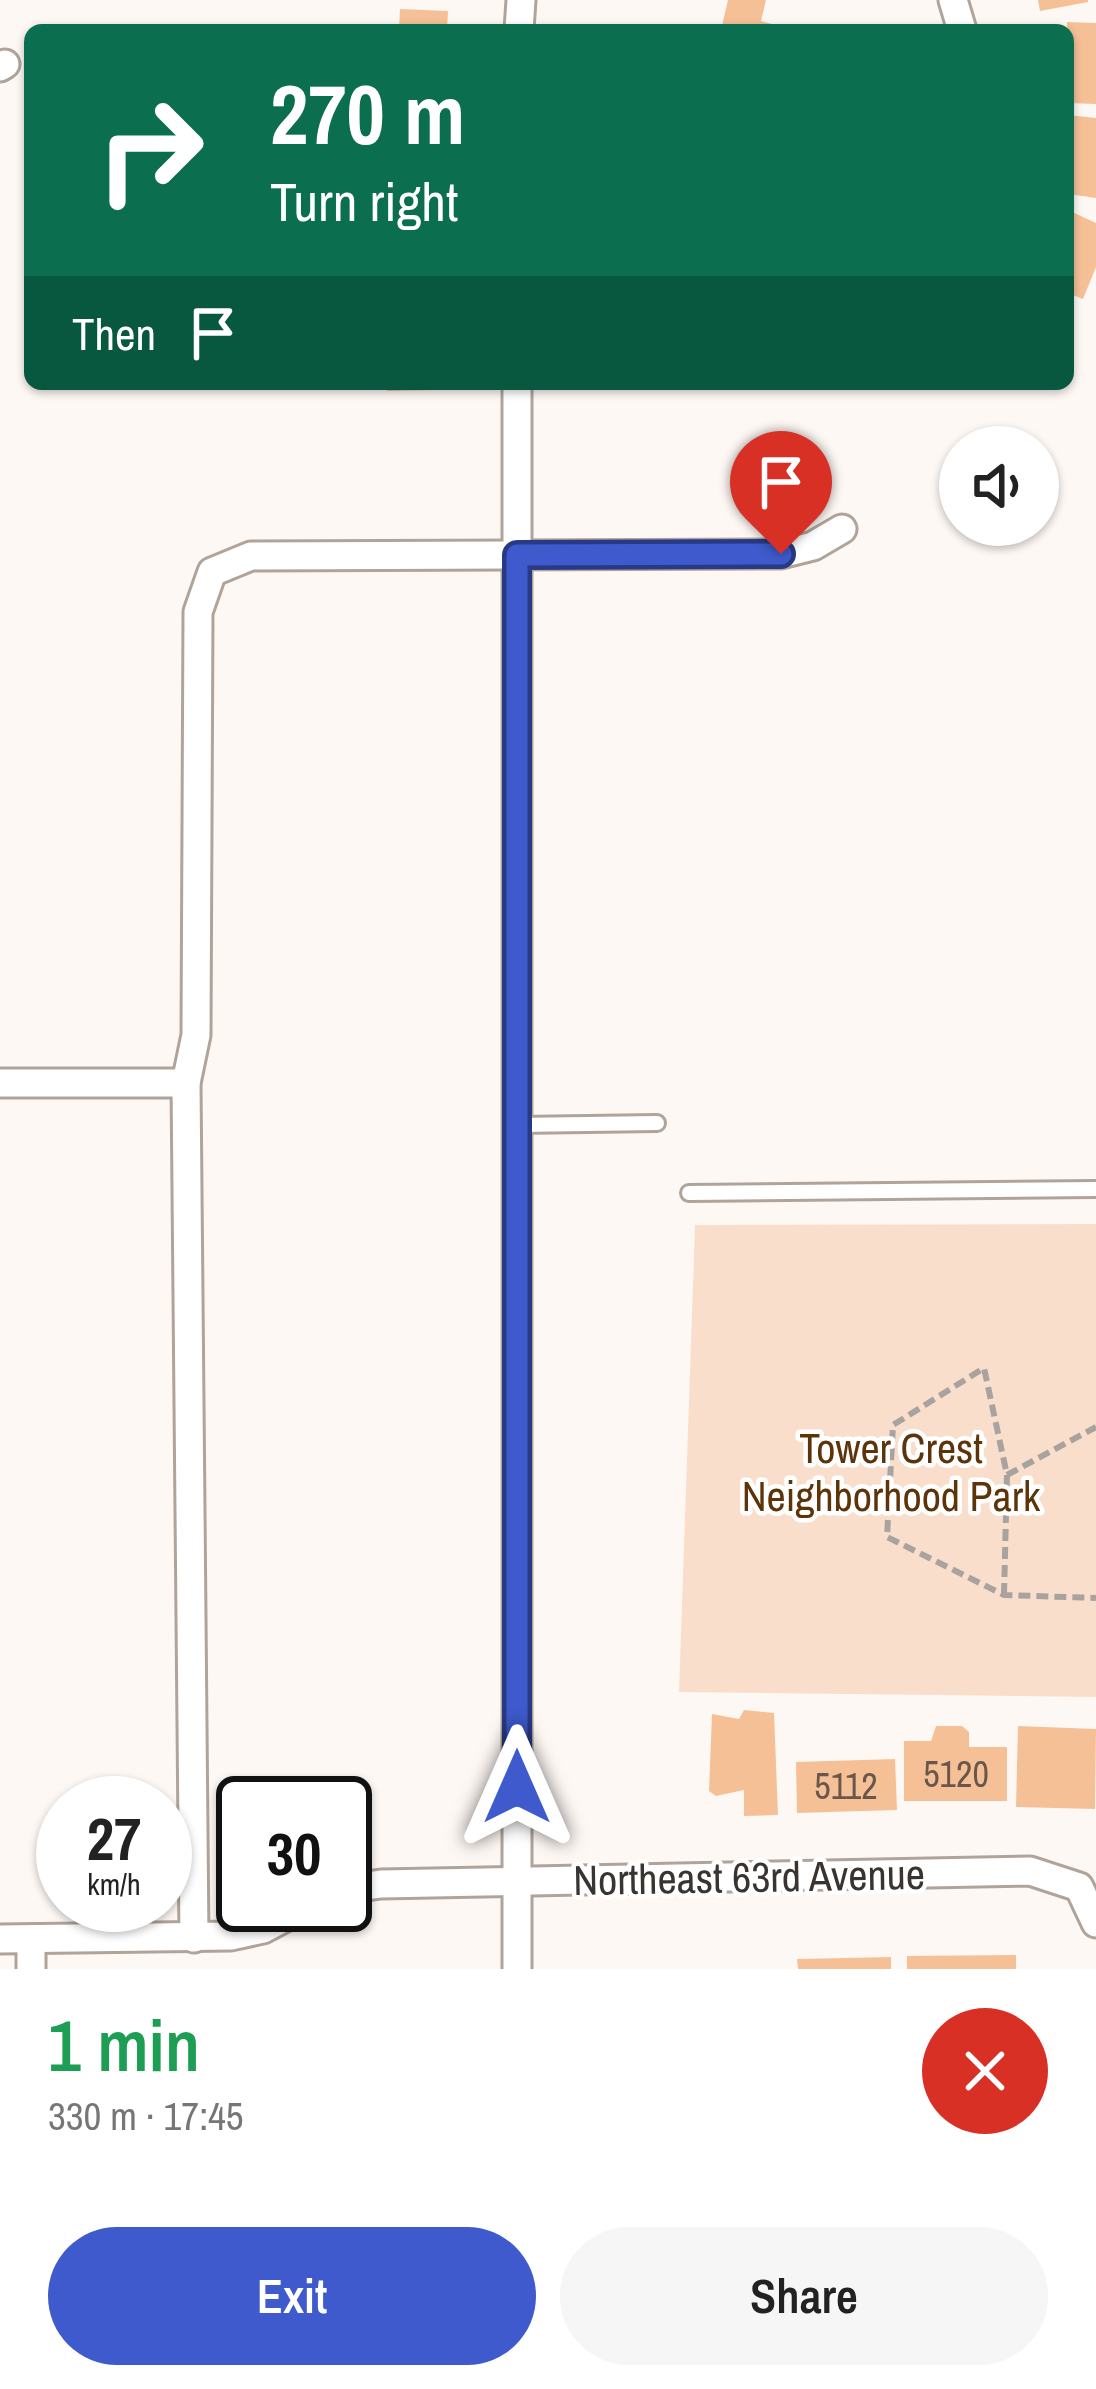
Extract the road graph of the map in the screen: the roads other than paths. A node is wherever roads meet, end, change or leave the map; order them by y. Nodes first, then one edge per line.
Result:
1 (517, 390) edge
2 (842, 529) dead end
3 (517, 555) junction
4 (0, 1083) edge
5 (187, 1083) junction
6 (657, 1123) dead end
7 (517, 1125) junction
8 (1096, 1189) edge
9 (689, 1193) dead end
10 (517, 1881) junction
11 (372, 1885) edge
12 (1096, 1923) edge
13 (240, 1932) edge
14 (194, 1938) junction
15 (0, 1939) edge
16 (31, 1939) junction
17 (31, 1969) edge
18 (517, 1969) edge

1 - 3 street
2 - 3 street
3 - 5 street
3 - 7 street
4 - 5 street
5 - 14 street
6 - 7 lane
7 - 10 street
8 - 9 lane
10 - 11 street, Northeast 63rd Avenue
10 - 12 street, Northeast 63rd Avenue
10 - 18 street
13 - 14 street
14 - 16 street
15 - 16 street
16 - 17 street

